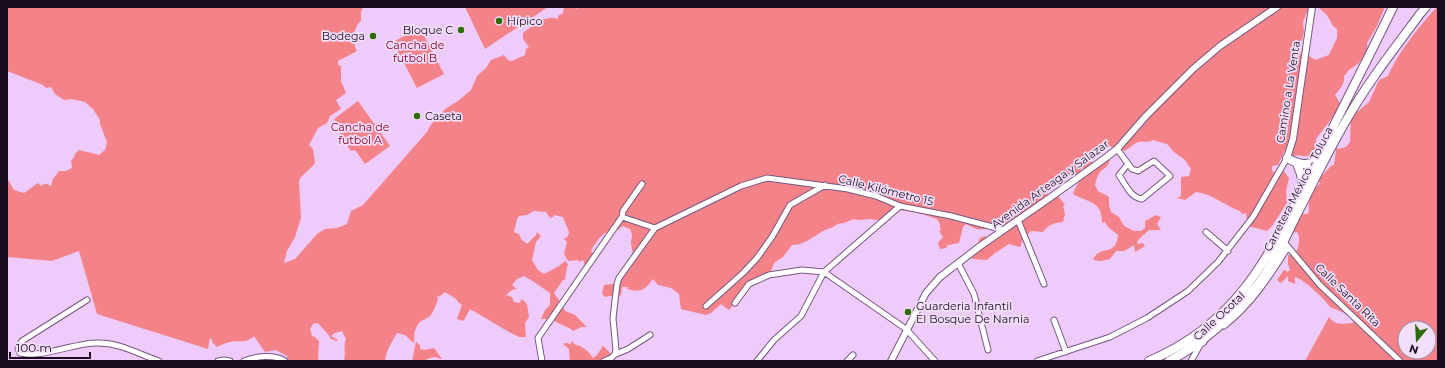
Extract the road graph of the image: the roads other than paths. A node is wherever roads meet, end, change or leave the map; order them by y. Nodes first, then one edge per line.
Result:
1 (1277, 7) edge
2 (1312, 7) edge
3 (1393, 7) edge
4 (1426, 7) edge
5 (1421, 10) edge
6 (1116, 149) junction
7 (1287, 158) junction
8 (1316, 161) junction
9 (1128, 164) junction
10 (1297, 164) junction
11 (642, 184) dead end
12 (825, 185) junction
13 (1302, 189) junction
14 (900, 206) junction
15 (622, 217) junction
16 (1018, 220) junction
17 (655, 228) junction
18 (1004, 230) junction
19 (1206, 232) dead end
20 (1286, 244) junction
21 (1228, 251) junction
22 (958, 263) junction
23 (824, 272) junction
24 (1044, 284) dead end
25 (87, 300) dead end
26 (734, 303) dead end
27 (706, 306) dead end
28 (1054, 320) dead end
29 (906, 329) junction
30 (650, 335) dead end
31 (988, 350) dead end
32 (1066, 352) junction
33 (616, 354) junction
34 (853, 355) dead end
35 (159, 361) edge
36 (218, 361) edge
37 (230, 361) edge
38 (244, 361) edge
39 (285, 361) edge
40 (542, 361) edge
41 (604, 361) edge
42 (757, 361) edge
43 (847, 361) edge
44 (891, 361) edge
45 (935, 361) edge
46 (1037, 361) edge
47 (1149, 361) edge
48 (1169, 361) edge
49 (1191, 361) edge
50 (1400, 361) edge

1 - 6 street, Avenida Arteaga y Salazar
2 - 7 street, Camino a La Venta
3 - 8 main road, Carretera México - Toluca
4 - 5 main road, Carretera México - Toluca
5 - 20 main road, Carretera México - Toluca
6 - 9 street
6 - 16 street, Avenida Arteaga y Salazar
7 - 10 main road
7 - 21 street, Camino a La Venta
8 - 10 main road
8 - 13 main road, Carretera México - Toluca
9 - 9 street
10 - 13 main road
11 - 15 street
12 - 14 street, Calle Kilómetro 15
12 - 17 street, Calle Kilómetro 15
12 - 27 street
13 - 47 main road, Carretera México - Toluca
14 - 18 street, Calle Kilómetro 15
14 - 23 street
15 - 17 street
15 - 40 street
16 - 18 street, Avenida Arteaga y Salazar
16 - 24 street
17 - 33 street
18 - 22 street, Avenida Arteaga y Salazar
19 - 21 street
20 - 48 main road, Carretera México - Toluca
20 - 49 street, Calle Ocotal
20 - 50 street, Calle Santa Rita
21 - 32 street, Camino a La Venta
22 - 29 street, Avenida Arteaga y Salazar
22 - 31 street
23 - 26 street
23 - 29 street
23 - 42 street
25 - 35 street
28 - 32 street
29 - 44 street, Avenida Arteaga y Salazar
29 - 45 street
30 - 33 street
32 - 46 street, Camino a La Venta
33 - 41 street
34 - 43 street
36 - 37 street
38 - 39 street

